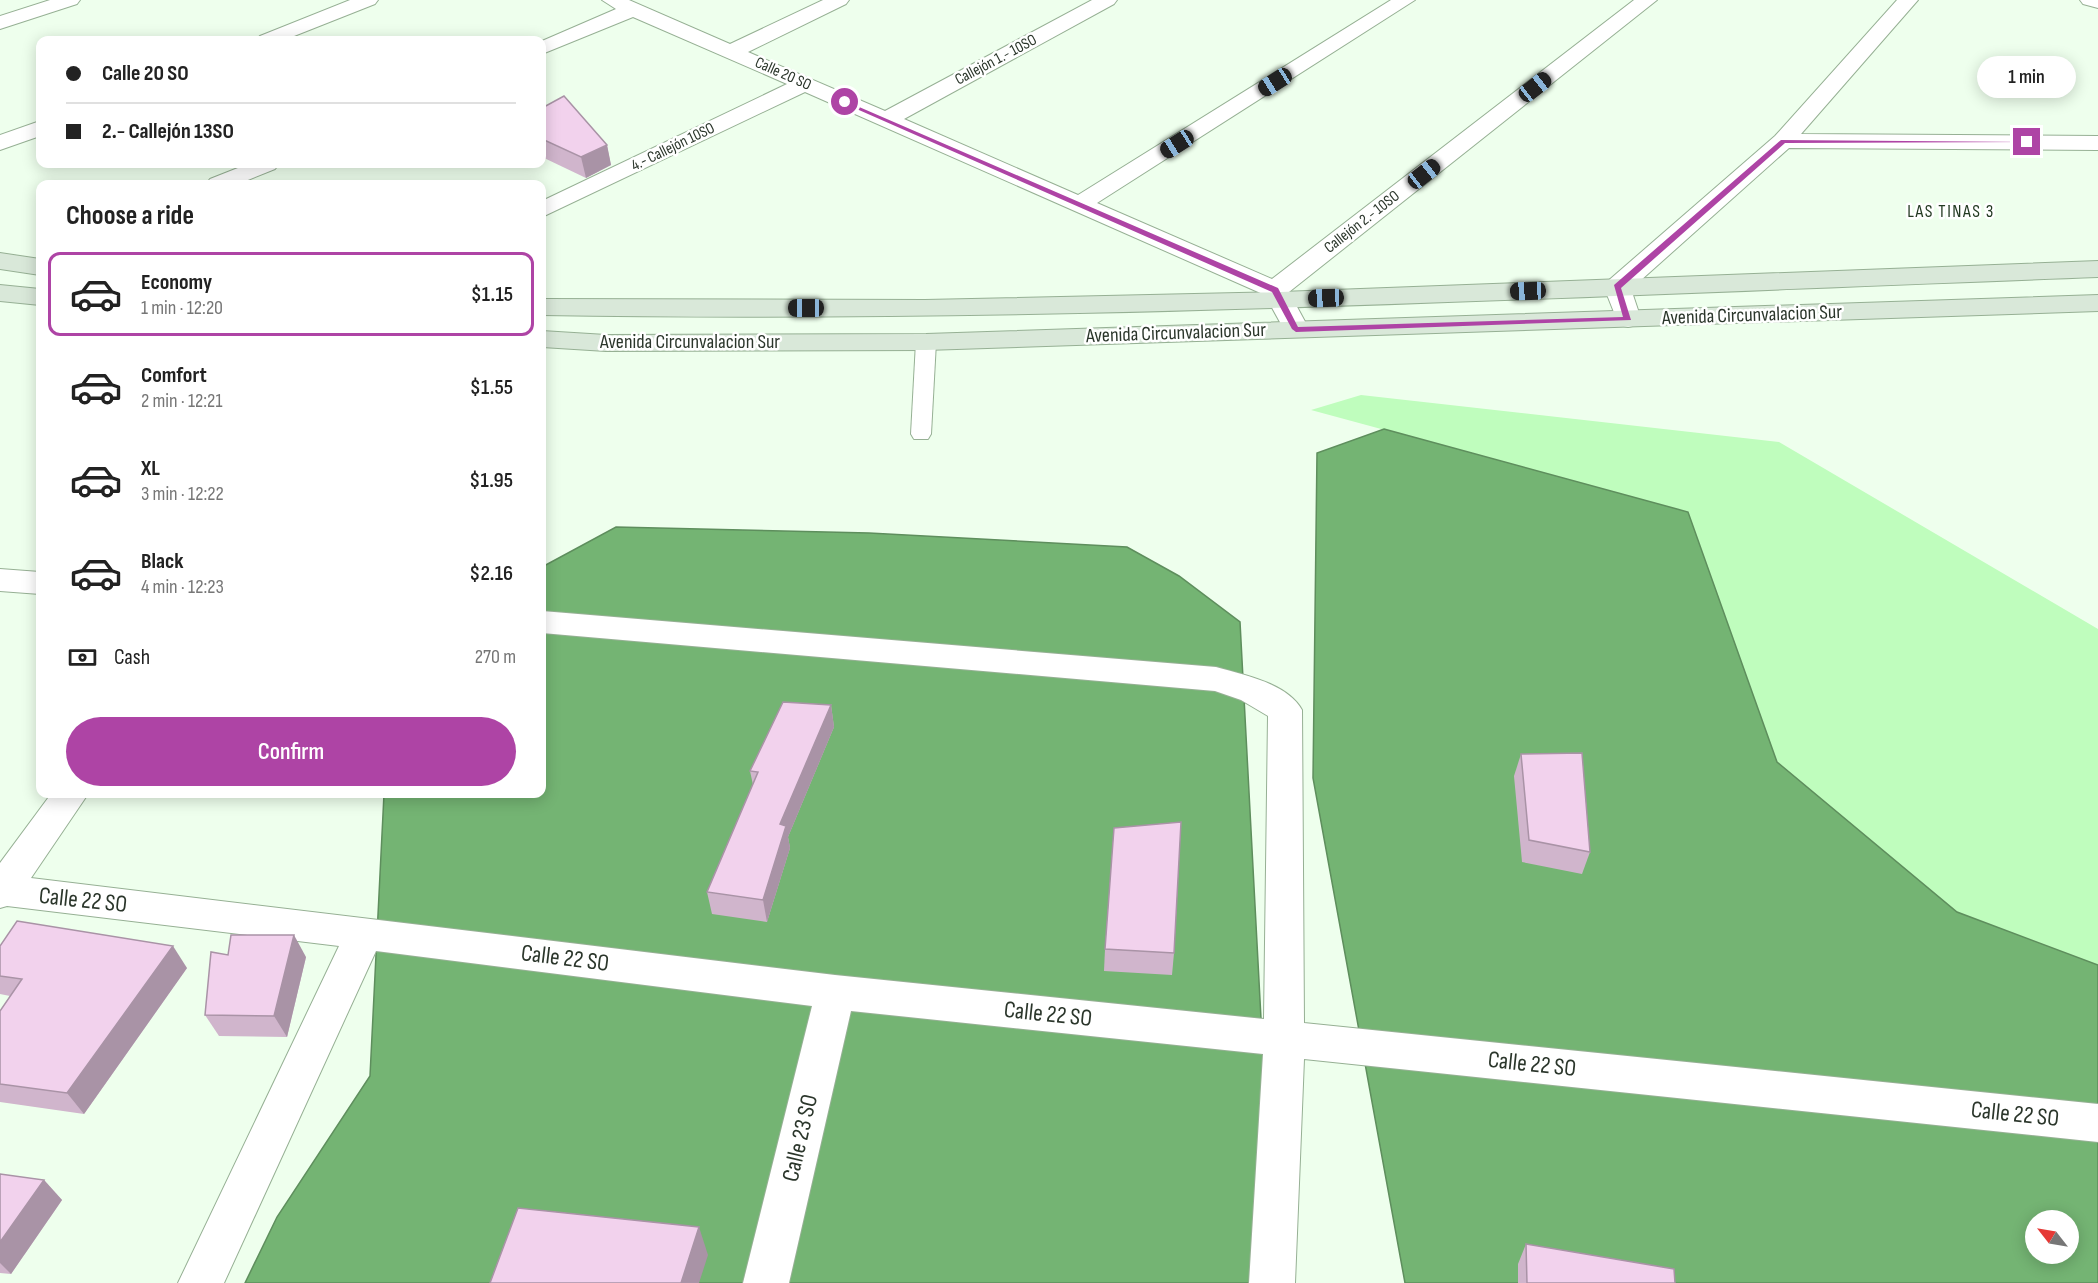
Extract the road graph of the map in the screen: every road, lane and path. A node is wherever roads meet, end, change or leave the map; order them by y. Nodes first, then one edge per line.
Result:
1 (70, 0) edge
2 (368, 0) edge
3 (612, 0) edge
4 (839, 0) edge
5 (1107, 0) edge
6 (1368, 0) edge
7 (1647, 0) edge
8 (1908, 0) edge
9 (2090, 0) edge
10 (2098, 2) edge
11 (1399, 4) edge
12 (634, 9) junction
13 (0, 23) edge
14 (277, 36) edge
15 (546, 46) edge
16 (730, 52) junction
17 (805, 84) junction
18 (886, 120) junction
19 (36, 130) edge
20 (1783, 141) junction
21 (0, 143) edge
22 (2071, 143) junction
23 (2098, 143) edge
24 (2098, 167) edge
25 (257, 168) edge
26 (228, 180) edge
27 (1078, 205) junction
28 (546, 208) edge
29 (0, 261) edge
30 (36, 265) edge
31 (2053, 269) junction
32 (2098, 269) edge
33 (1617, 287) junction
34 (0, 293) edge
35 (1278, 295) junction
36 (36, 297) edge
37 (2088, 304) edge
38 (546, 307) edge
39 (1628, 319) junction
40 (1296, 329) junction
41 (546, 339) edge
42 (926, 342) junction
43 (921, 434) dead end
44 (0, 580) edge
45 (36, 583) edge
46 (546, 622) edge
47 (67, 798) edge
48 (0, 891) edge
49 (365, 933) junction
50 (835, 992) junction
51 (1284, 1039) junction
52 (2098, 1123) edge
53 (201, 1283) edge
54 (766, 1283) edge
55 (1272, 1283) edge

1 - 13 street
2 - 14 street
3 - 12 street, Calle 20 SO
4 - 16 street
5 - 18 street, Callejón 1.- 10SO
6 - 11 street
7 - 35 street, Callejón 2.- 10SO
8 - 20 street
9 - 10 street
11 - 27 street
12 - 15 street
12 - 16 street, Calle 20 SO
16 - 17 street, Calle 20 SO
17 - 18 street, Calle 20 SO
17 - 28 street, 4.- Callejón 10SO
18 - 27 street, Calle 20 SO
19 - 21 street
20 - 22 street
20 - 33 street
22 - 23 street
22 - 24 street
25 - 26 street
27 - 35 street, Calle 20 SO
29 - 30 main road
31 - 32 main road, Avenida Circunvalacion Sur
31 - 33 main road, Avenida Circunvalacion Sur
31 - 37 main road
33 - 35 main road, Avenida Circunvalacion Sur
33 - 39 street
34 - 36 main road
35 - 38 main road, Avenida Circunvalacion Sur
35 - 40 street
37 - 39 main road, Avenida Circunvalacion Sur
39 - 40 main road, Avenida Circunvalacion Sur
40 - 42 main road, Avenida Circunvalacion Sur
41 - 42 main road, Avenida Circunvalacion Sur
42 - 43 lane
44 - 45 street
46 - 51 street
47 - 48 street
48 - 49 street, Calle 22 SO
49 - 50 street, Calle 22 SO
49 - 53 street
50 - 51 street, Calle 22 SO
50 - 54 street, Calle 23 SO
51 - 52 street, Calle 22 SO
51 - 55 street

